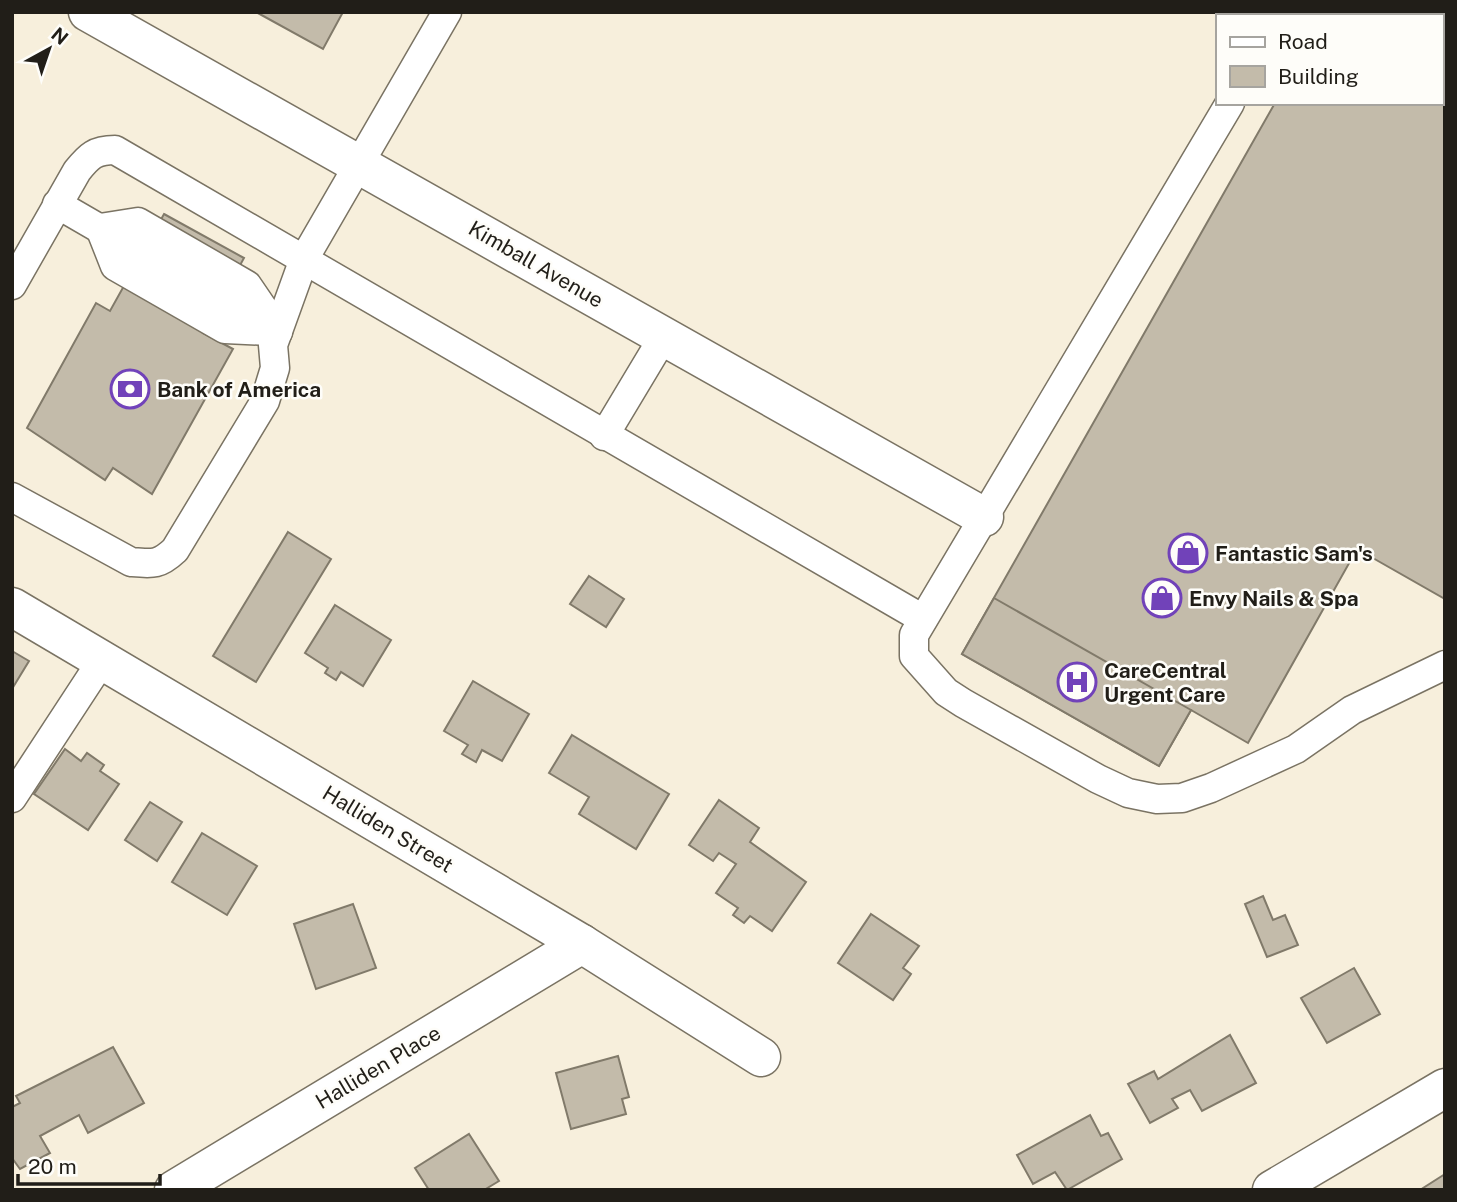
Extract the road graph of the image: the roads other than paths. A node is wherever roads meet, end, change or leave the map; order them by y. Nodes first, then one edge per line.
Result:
1 (88, 12) edge
2 (447, 12) edge
3 (1229, 105) edge
4 (360, 164) junction
5 (57, 204) junction
6 (304, 259) junction
7 (12, 285) edge
8 (278, 332) junction
9 (664, 336) junction
10 (604, 436) junction
11 (12, 498) edge
12 (984, 517) junction
13 (12, 607) edge
14 (923, 619) junction
15 (103, 659) junction
16 (1445, 665) edge
17 (12, 798) edge
18 (582, 944) junction
19 (761, 1058) dead end
20 (1445, 1088) edge
21 (174, 1190) edge
22 (1272, 1190) edge

1 - 4 street, Kimball Avenue
2 - 4 lane
3 - 12 lane
4 - 6 lane
4 - 9 street, Kimball Avenue
5 - 6 lane
5 - 7 lane
5 - 8 lane
6 - 8 lane
6 - 10 lane
8 - 11 lane
9 - 10 lane
9 - 12 street, Kimball Avenue
10 - 14 lane
12 - 14 lane
13 - 15 street, Halliden Street
14 - 16 lane
15 - 17 lane
15 - 18 street, Halliden Street
18 - 19 street, Halliden Street
18 - 21 street, Halliden Place
20 - 22 street

